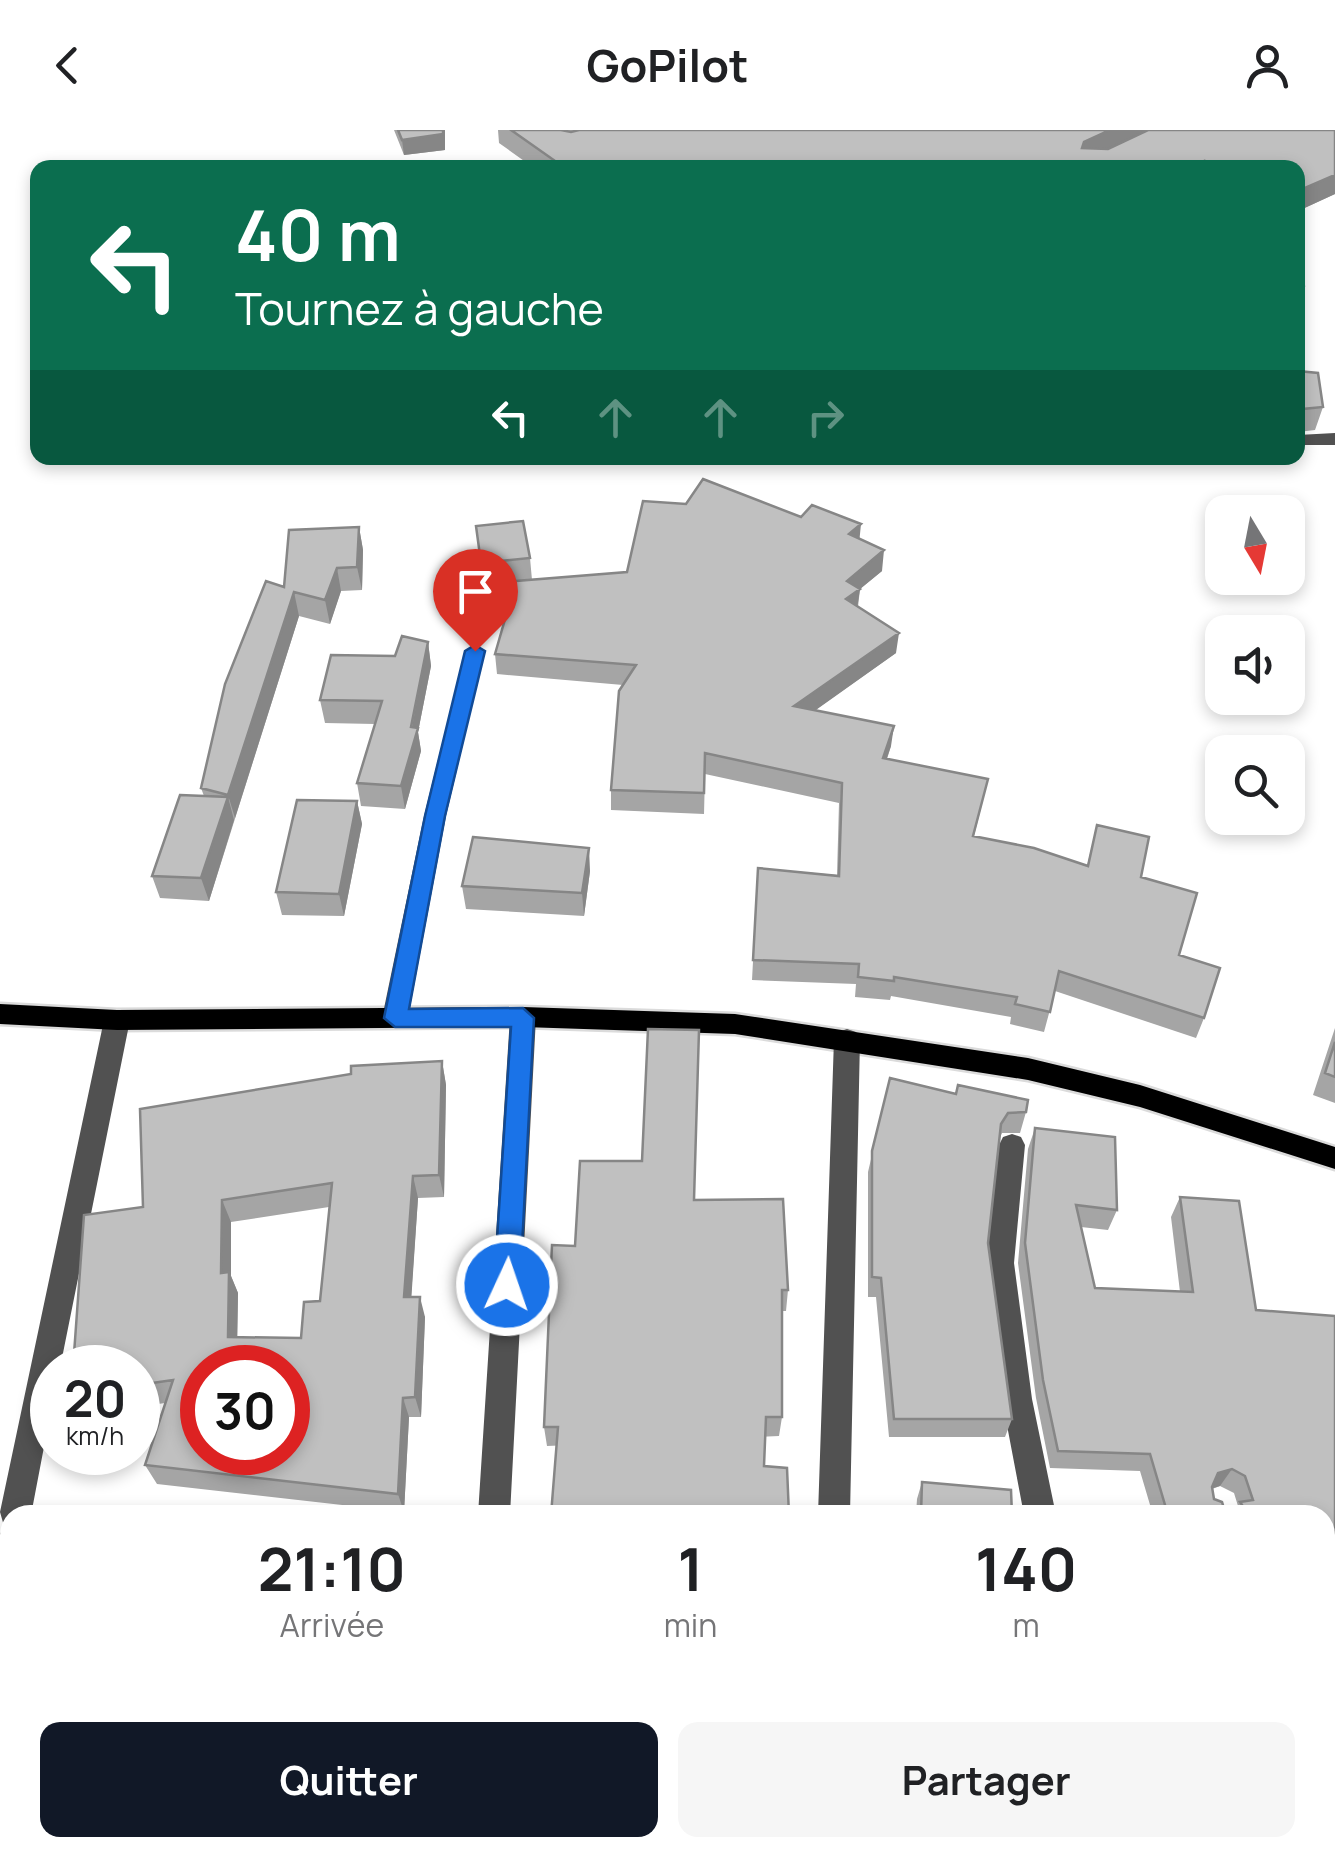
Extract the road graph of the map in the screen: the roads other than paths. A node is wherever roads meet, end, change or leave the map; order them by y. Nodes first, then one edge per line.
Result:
1 (1335, 438) edge
2 (1305, 440) edge
3 (475, 651) dead end
4 (0, 1014) edge
5 (395, 1018) junction
6 (523, 1018) junction
7 (117, 1020) junction
8 (847, 1038) junction
9 (1012, 1145) dead end
10 (1335, 1158) edge
11 (18, 1505) edge
12 (495, 1505) edge
13 (834, 1505) edge
14 (1038, 1505) edge

1 - 2 street
3 - 5 street
4 - 7 main road
5 - 6 main road
5 - 7 main road
6 - 8 main road
6 - 12 street
7 - 11 street
8 - 10 main road
8 - 13 street
9 - 14 street

